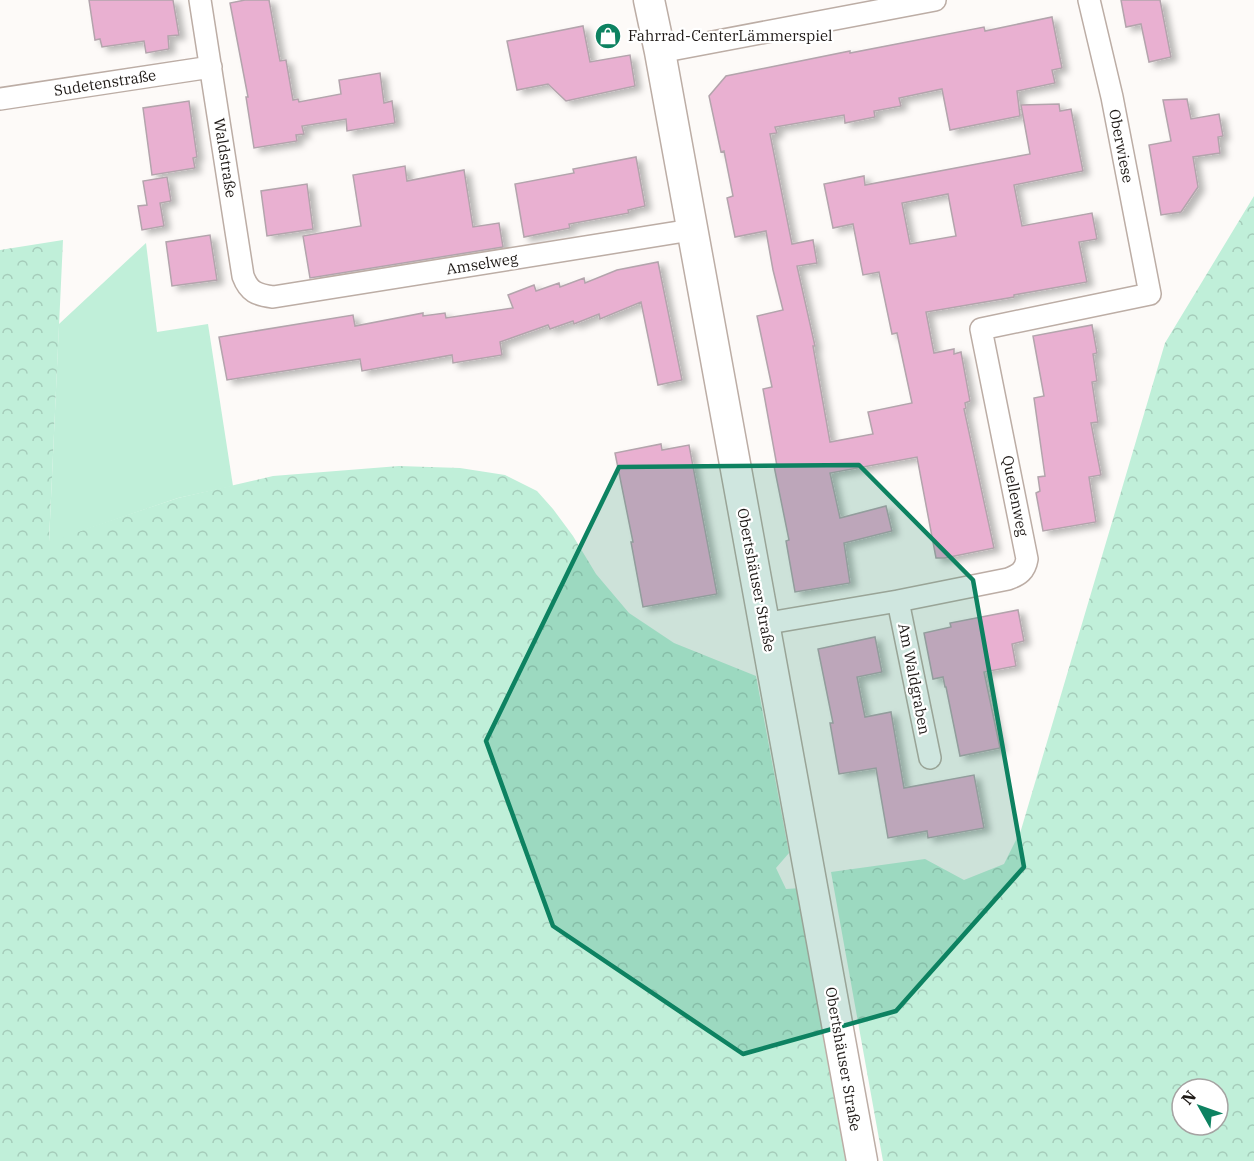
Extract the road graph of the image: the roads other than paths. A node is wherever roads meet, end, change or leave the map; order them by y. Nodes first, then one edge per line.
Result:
1 (200, 0) edge
2 (649, 0) edge
3 (935, 0) edge
4 (1089, 0) edge
5 (660, 52) junction
6 (211, 67) junction
7 (0, 99) edge
8 (691, 230) junction
9 (1150, 294) joint
10 (273, 297) joint
11 (898, 601) junction
12 (763, 624) junction
13 (930, 758) dead end
14 (862, 1161) edge

1 - 6 street, Waldstraße
2 - 5 main road, Obertshäuser Straße
3 - 5 street
4 - 9 street, Oberwiese
5 - 8 main road, Obertshäuser Straße
6 - 7 street, Sudetenstraße
6 - 10 street, Waldstraße
8 - 10 street, Amselweg
8 - 12 main road, Obertshäuser Straße
9 - 11 street, Quellenweg
11 - 12 street, Quellenweg
11 - 13 street, Am Waldgraben
12 - 14 main road, Obertshäuser Straße

